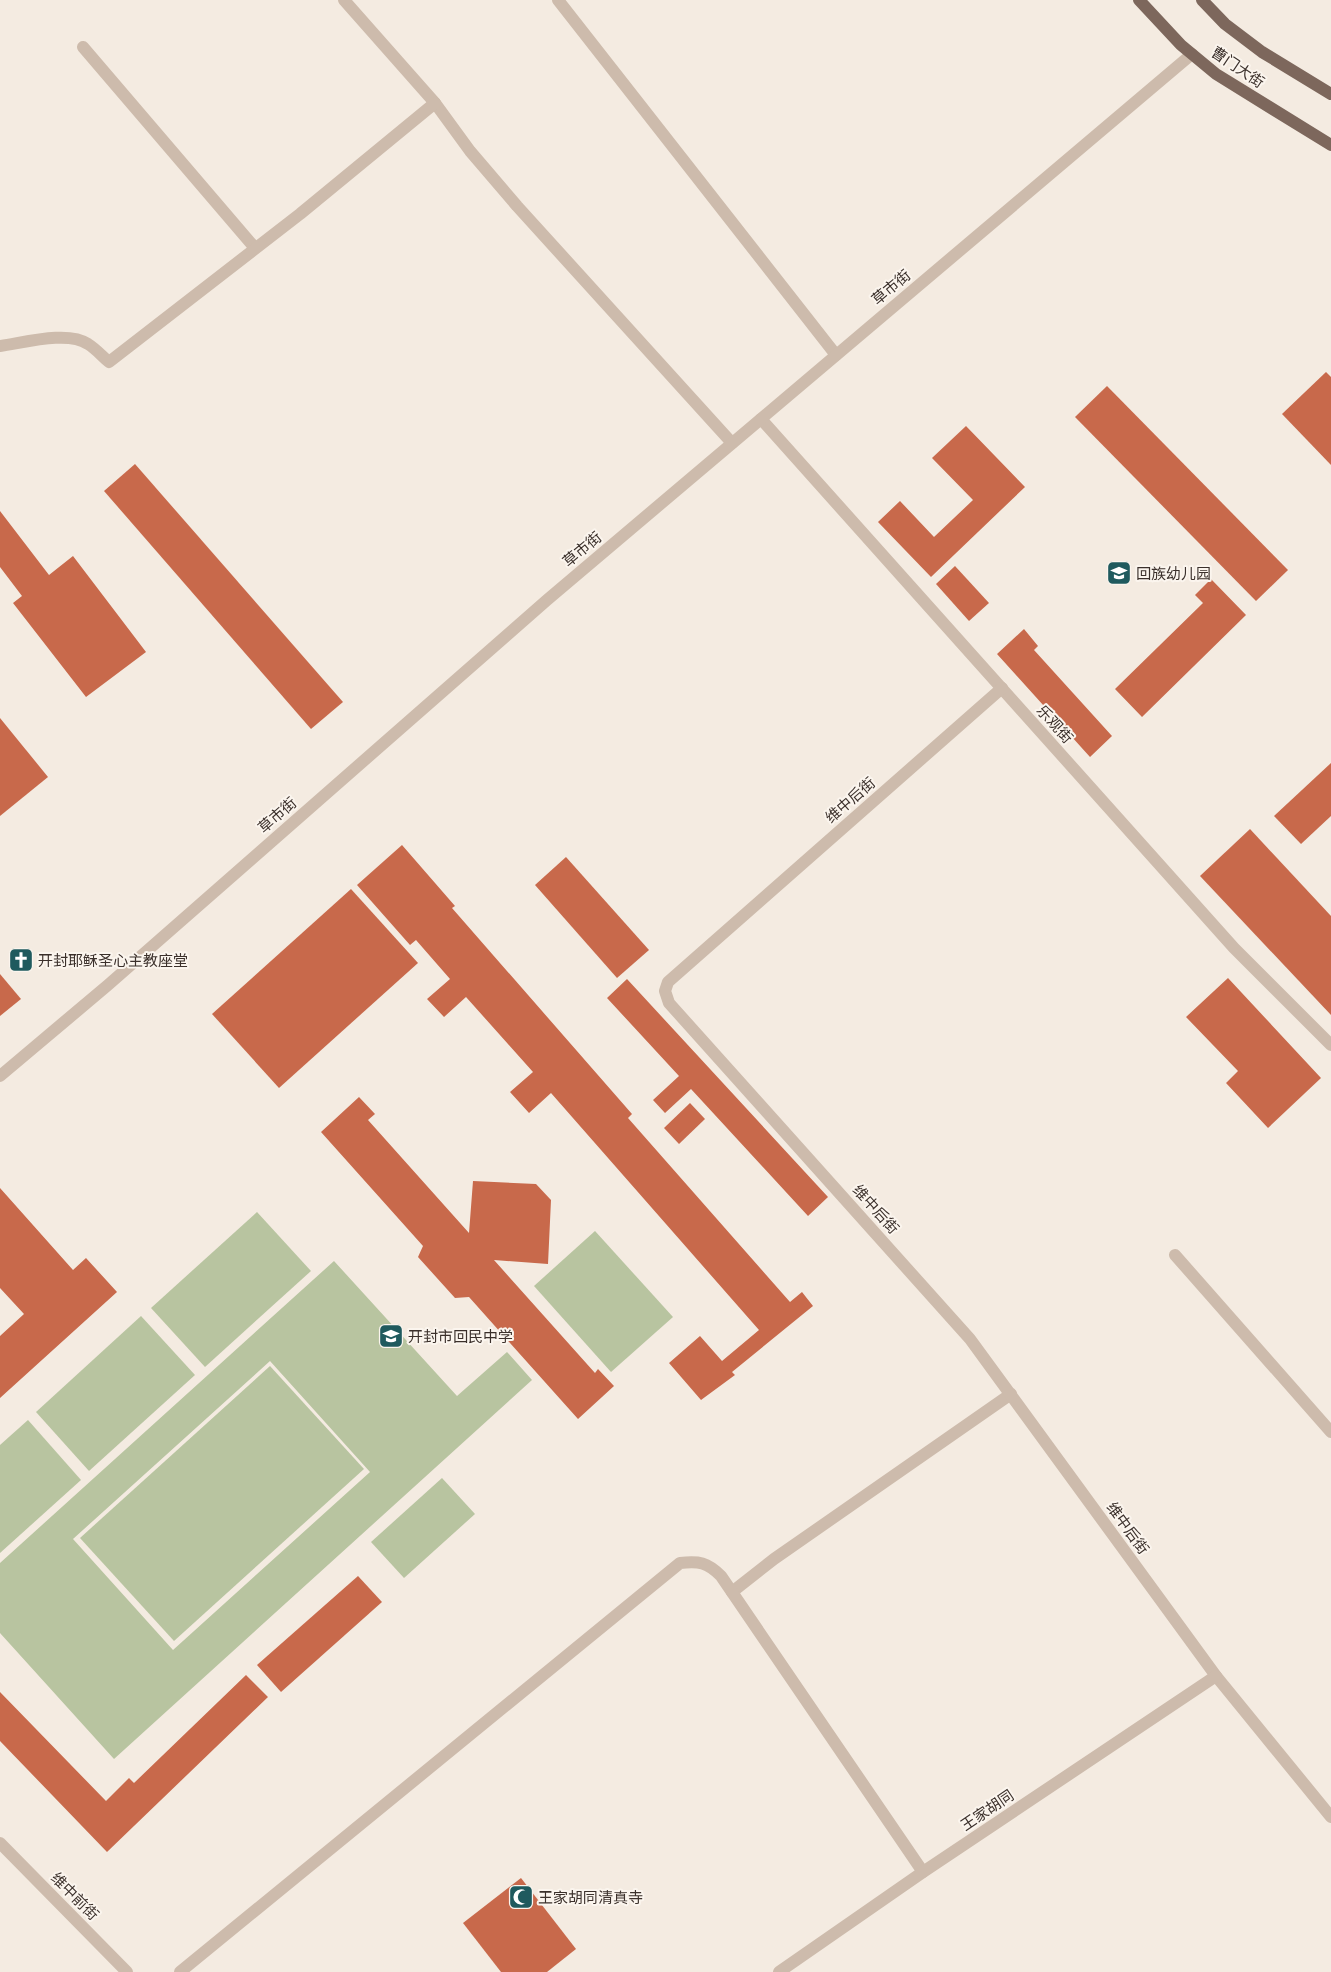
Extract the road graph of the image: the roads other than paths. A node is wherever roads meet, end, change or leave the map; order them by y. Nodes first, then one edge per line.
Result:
1 (344, 0) edge
2 (558, 0) edge
3 (1140, 0) edge
4 (1202, 0) edge
5 (82, 47) dead end
6 (1192, 54) junction
7 (1331, 94) edge
8 (435, 104) junction
9 (1331, 144) edge
10 (255, 248) junction
11 (0, 346) edge
12 (836, 355) junction
13 (761, 418) junction
14 (732, 443) junction
15 (1002, 688) junction
16 (1331, 1045) edge
17 (0, 1076) edge
18 (1176, 1255) dead end
19 (1011, 1394) junction
20 (1331, 1432) edge
21 (732, 1592) junction
22 (1216, 1676) junction
23 (1331, 1817) edge
24 (0, 1843) edge
25 (923, 1872) junction
26 (127, 1972) edge
27 (180, 1972) edge
28 (779, 1972) edge

1 - 8 street
2 - 12 street
3 - 6 main road, 曹门大街
4 - 7 main road, 曹门大街
5 - 10 street
6 - 9 main road, 曹门大街
6 - 12 street, 草市街
8 - 10 street
8 - 14 street
10 - 11 street
12 - 13 street, 草市街
13 - 14 street, 草市街
13 - 15 street, 乐观街
14 - 17 street, 草市街
15 - 16 street, 乐观街
15 - 19 street, 维中后街
18 - 20 street
19 - 21 street
19 - 22 street, 维中后街
21 - 25 street
21 - 27 street
22 - 23 street, 维中后街
22 - 25 street, 王家胡同
24 - 26 street, 维中前街
25 - 28 street, 王家胡同

